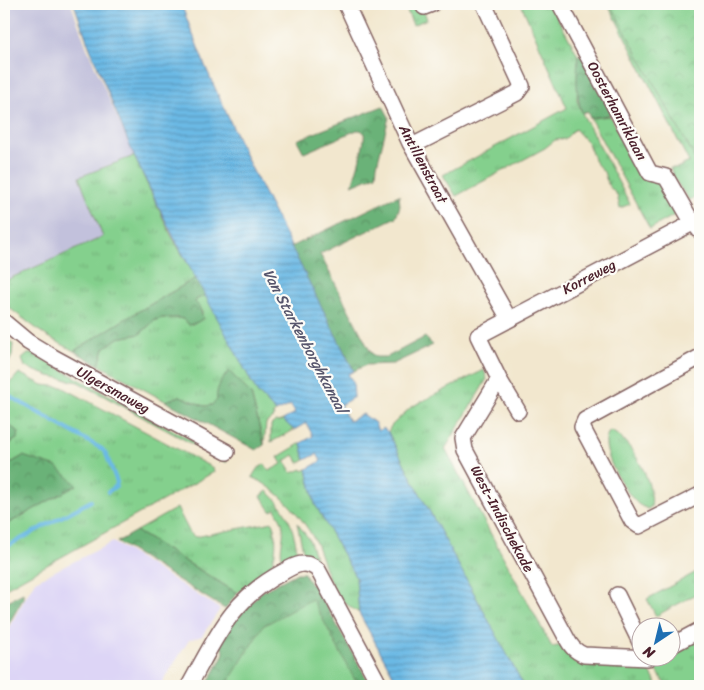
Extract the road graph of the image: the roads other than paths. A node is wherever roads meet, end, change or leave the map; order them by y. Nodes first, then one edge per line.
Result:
1 (346, 4) edge
2 (484, 4) edge
3 (560, 4) edge
4 (412, 146) junction
5 (698, 224) edge
6 (509, 319) junction
7 (4, 322) edge
8 (700, 357) edge
9 (499, 379) junction
10 (518, 411) dead end
11 (227, 452) dead end
12 (700, 495) edge
13 (617, 595) dead end
14 (632, 626) edge
15 (700, 630) edge
16 (682, 640) edge
17 (632, 657) edge
18 (189, 686) edge
19 (380, 686) edge

1 - 4 street, Antillenstraat
2 - 4 street
3 - 5 street, Oosterhamriklaan
4 - 6 street, Antillenstraat
5 - 6 street, Korreweg
6 - 9 street, Korreweg
7 - 11 street, Ulgersmaweg
8 - 12 street
9 - 10 street
9 - 17 street, West-Indischekade
13 - 14 street
15 - 16 street
18 - 19 street

